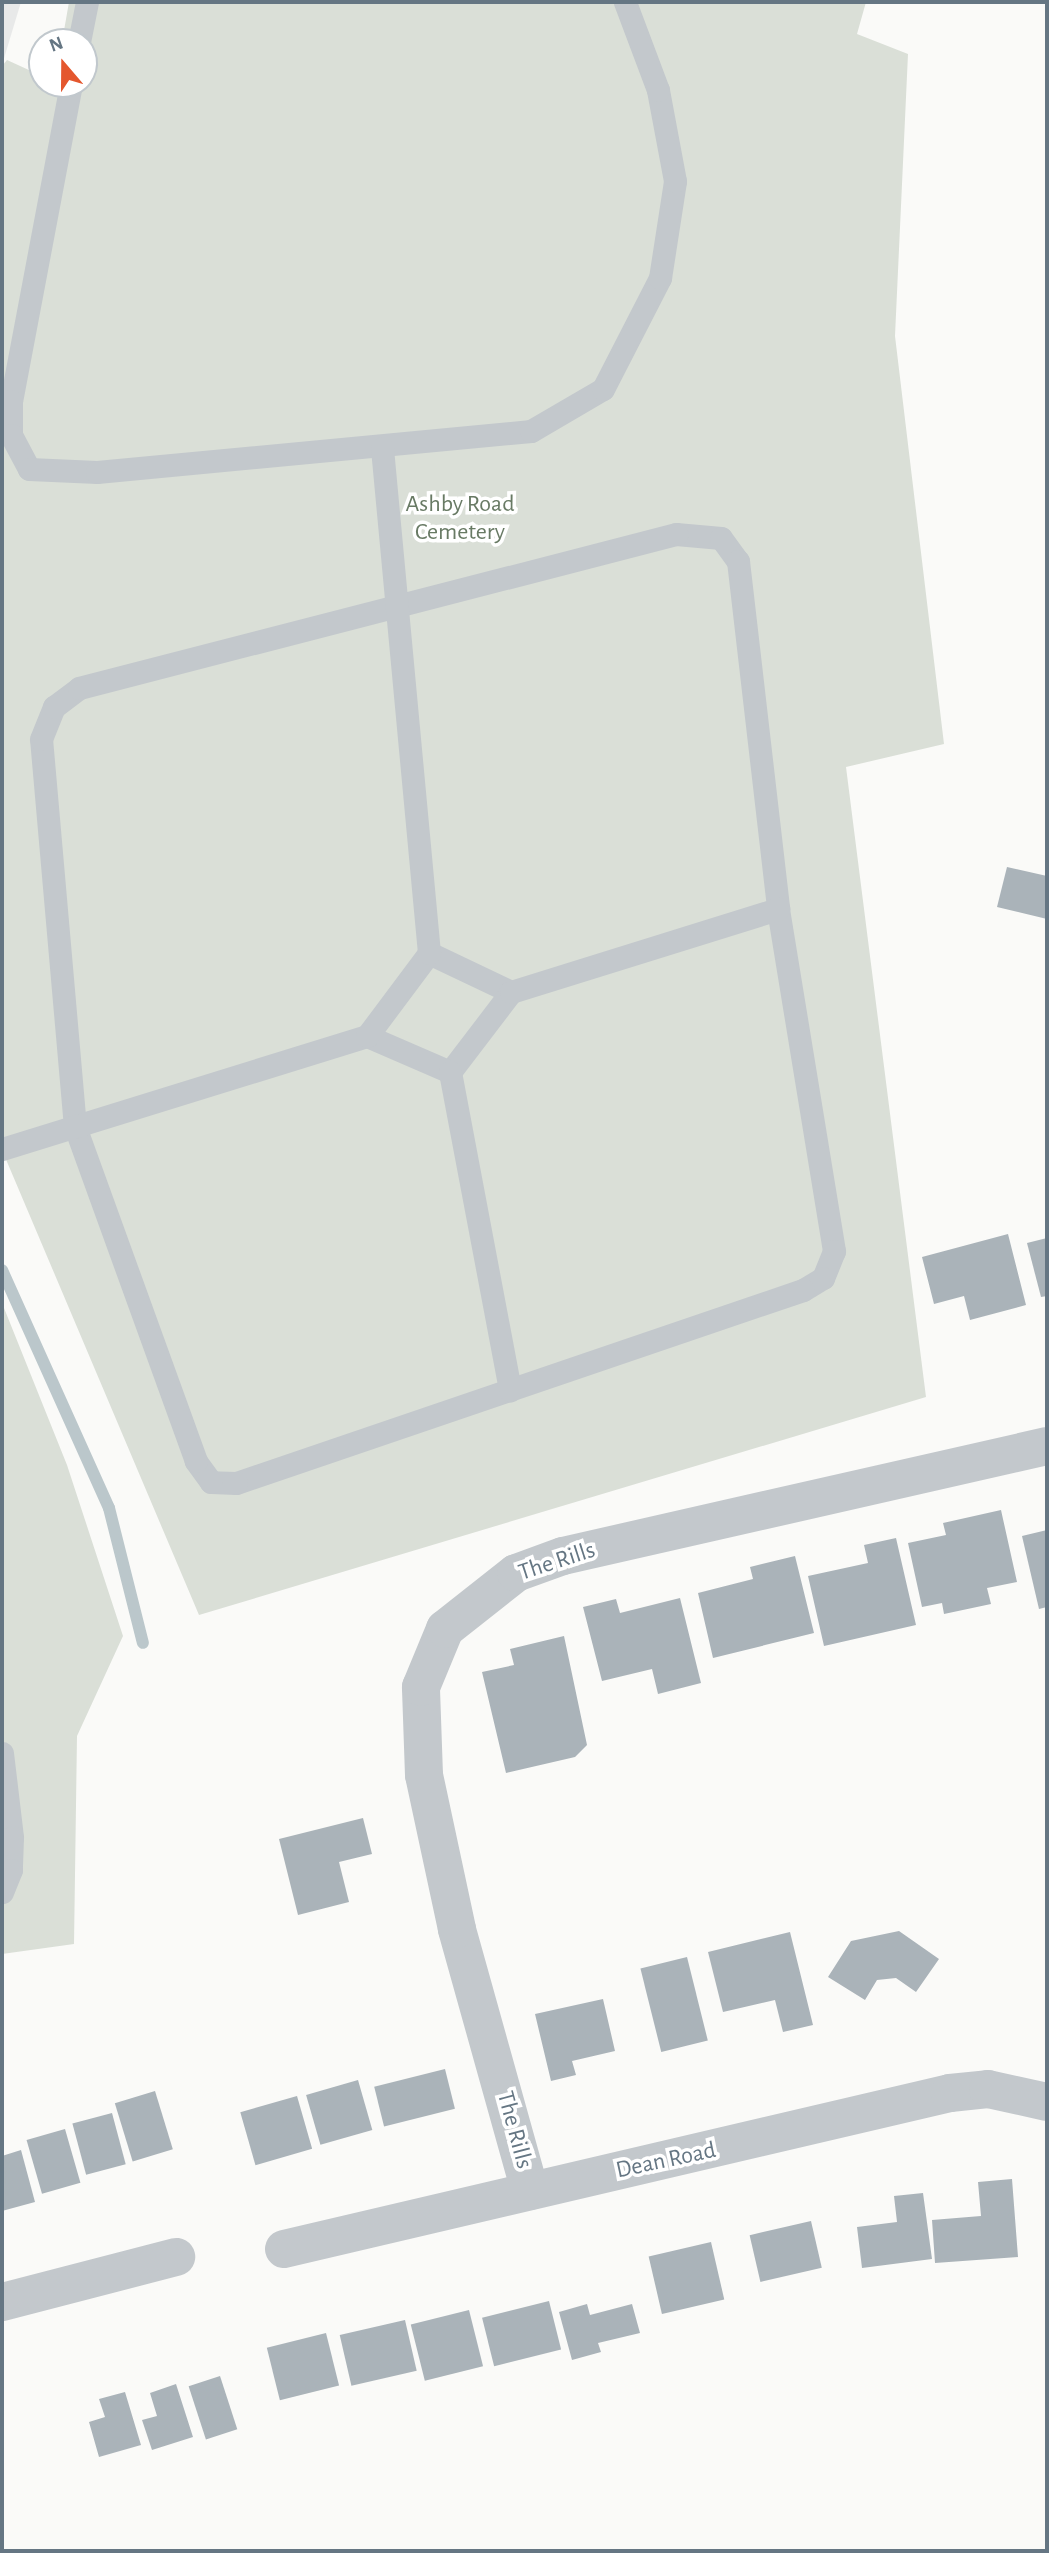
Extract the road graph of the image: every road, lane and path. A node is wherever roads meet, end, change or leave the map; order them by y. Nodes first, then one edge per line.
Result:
1 (87, 2) edge
2 (625, 2) edge
3 (82, 28) edge
4 (68, 98) edge
5 (382, 448) junction
6 (394, 607) junction
7 (778, 909) junction
8 (429, 953) junction
9 (510, 992) junction
10 (367, 1036) junction
11 (450, 1072) junction
12 (75, 1126) junction
13 (2, 1149) edge
14 (510, 1390) junction
15 (1047, 1446) edge
16 (2, 1753) edge
17 (2, 1892) edge
18 (1047, 2102) edge
19 (530, 2191) junction
20 (284, 2249) dead end
21 (176, 2257) dead end
22 (2, 2302) edge

1 - 3 lane
2 - 5 lane
4 - 5 lane
5 - 6 lane
6 - 7 lane
6 - 8 lane
6 - 12 lane
7 - 9 lane
7 - 14 lane
8 - 9 lane
8 - 10 lane
9 - 11 lane
10 - 11 lane
10 - 12 lane
11 - 14 lane
12 - 13 lane
12 - 14 lane
15 - 19 street, The Rills
16 - 17 lane
18 - 19 street, Dean Road
19 - 20 street, Dean Road
21 - 22 street

